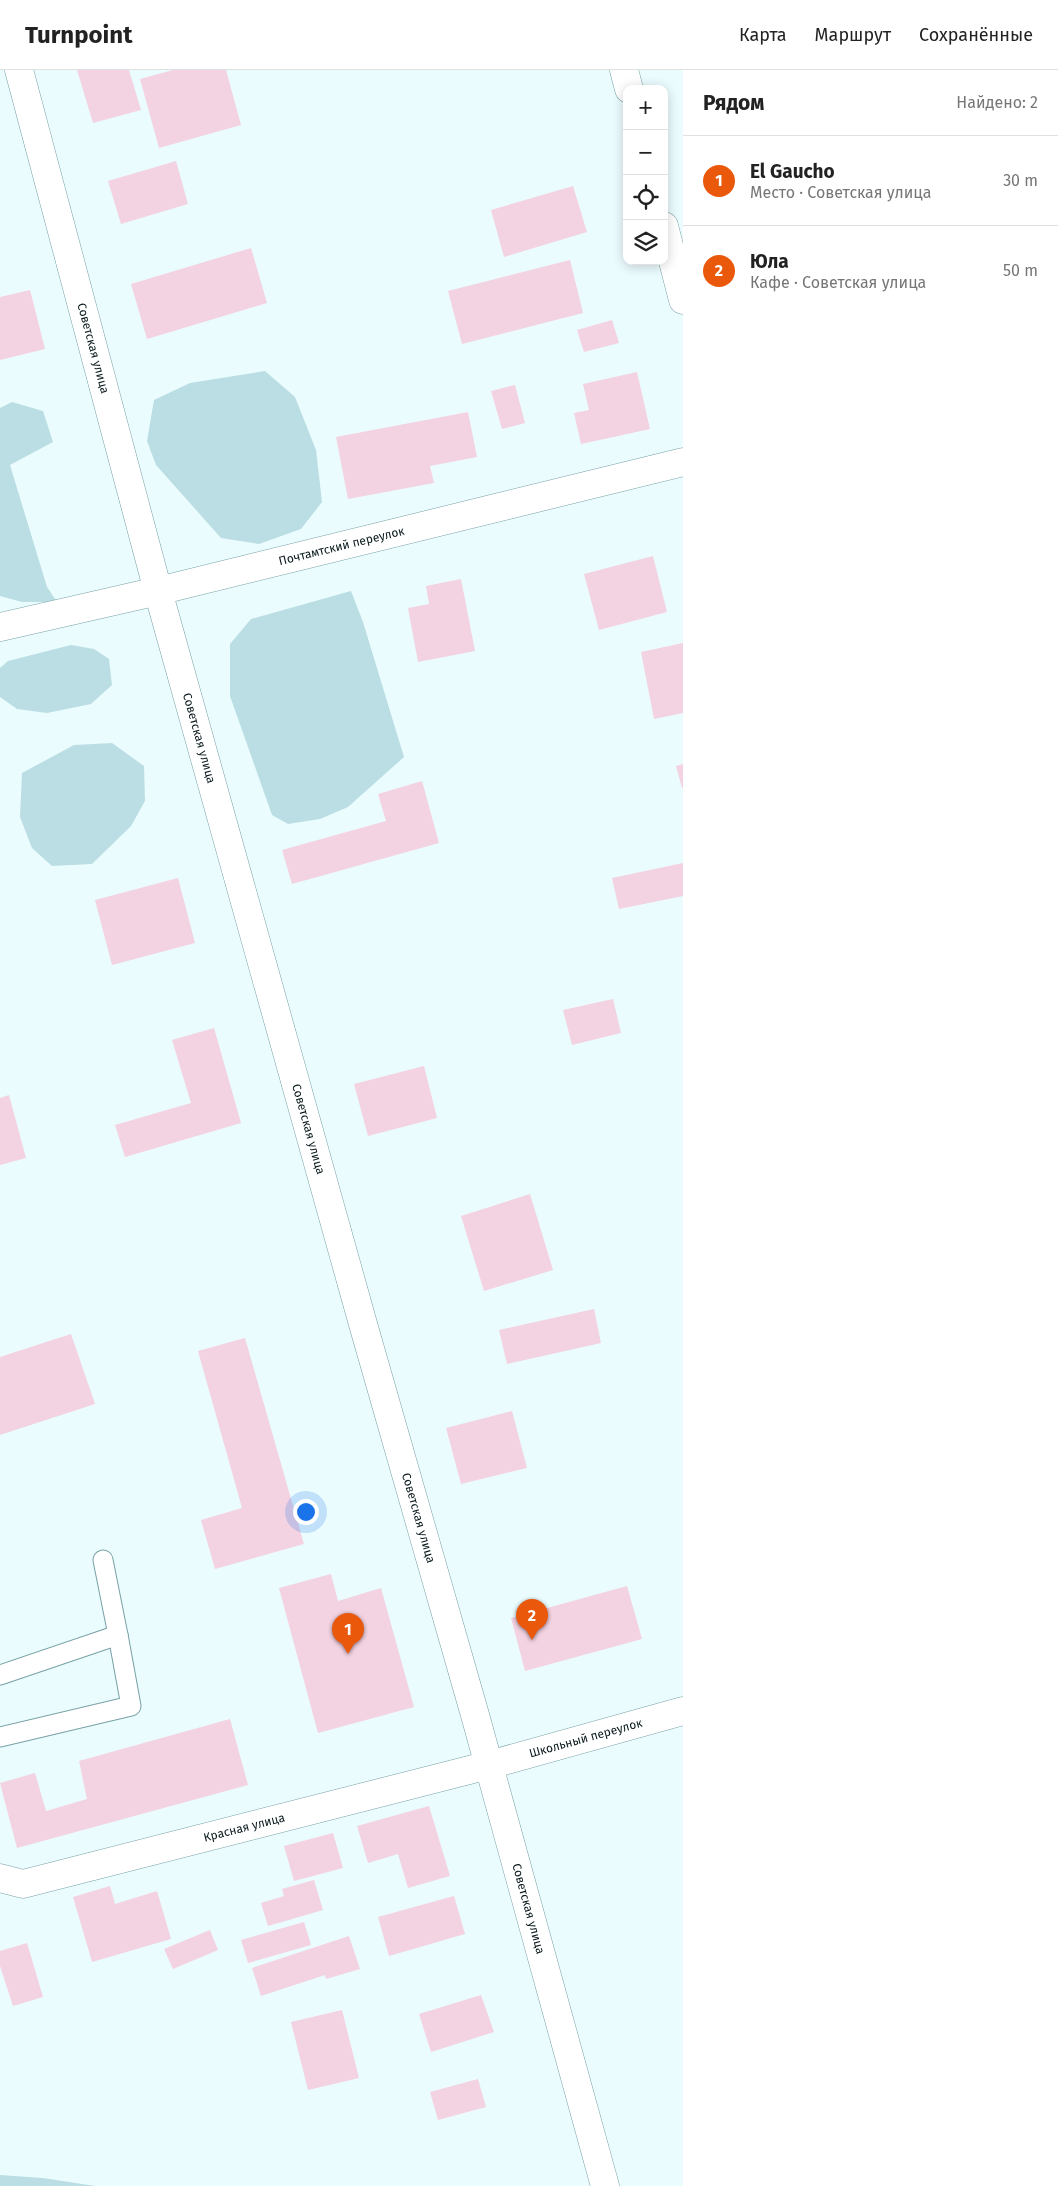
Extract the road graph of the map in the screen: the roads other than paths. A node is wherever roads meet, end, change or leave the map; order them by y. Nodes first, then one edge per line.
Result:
1 (19, 70) edge
2 (624, 70) edge
3 (628, 85) edge
4 (668, 242) edge
5 (683, 300) edge
6 (683, 462) edge
7 (158, 590) junction
8 (0, 627) edge
9 (103, 1560) dead end
10 (118, 1635) junction
11 (0, 1675) edge
12 (683, 1710) edge
13 (0, 1737) edge
14 (489, 1766) junction
15 (0, 1878) edge
16 (605, 2186) edge

1 - 7 main road, Советская улица
2 - 3 main road
4 - 5 main road
6 - 7 main road, Почтамтский переулок
7 - 8 main road, Почтамтский переулок
7 - 14 main road, Советская улица
9 - 10 lane
10 - 11 lane
10 - 13 lane
12 - 14 main road, Школьный переулок
14 - 15 main road, Красная улица
14 - 16 main road, Советская улица

